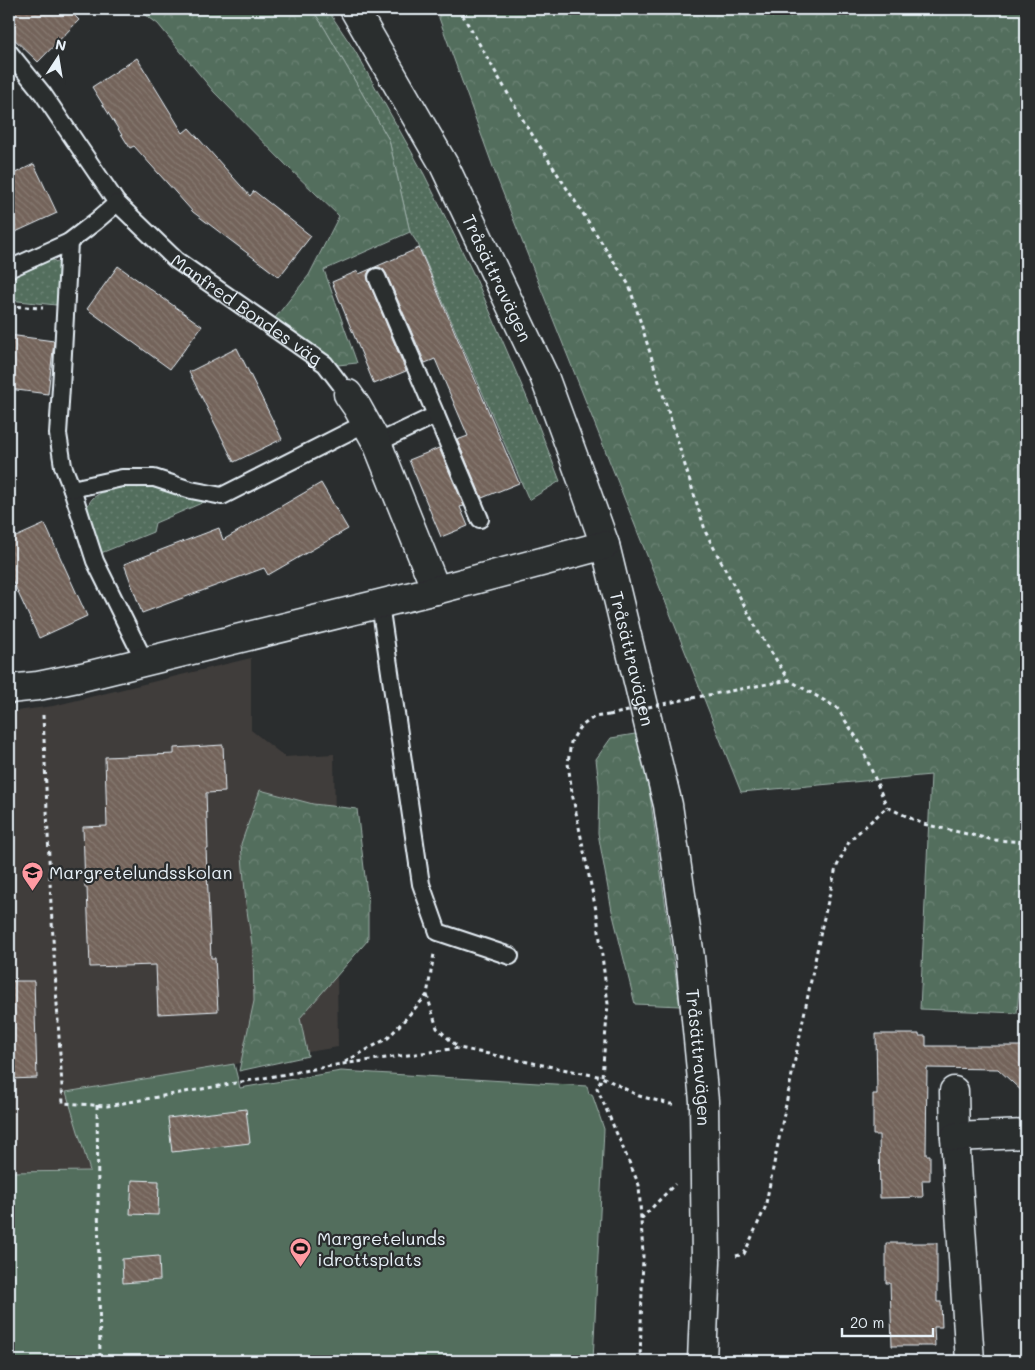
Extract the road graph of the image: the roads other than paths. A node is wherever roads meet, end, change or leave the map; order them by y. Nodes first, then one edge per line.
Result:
1 (354, 9) edge
2 (9, 52) edge
3 (117, 203) junction
4 (69, 242) junction
5 (9, 269) edge
6 (377, 277) dead end
7 (348, 394) joint
8 (436, 415) junction
9 (371, 433) junction
10 (72, 489) junction
11 (480, 519) dead end
12 (605, 545) junction
13 (436, 590) junction
14 (380, 604) junction
15 (145, 662) junction
16 (9, 689) edge
17 (510, 956) dead end
18 (954, 1091) dead end
19 (1026, 1134) edge
20 (955, 1137) junction
21 (702, 1361) edge
22 (970, 1361) edge

1 - 12 street, Tråsättravägen
2 - 3 lane, Manfred Bondes väg
3 - 4 lane
3 - 7 lane, Manfred Bondes väg
4 - 5 lane
4 - 10 lane
6 - 8 lane
7 - 9 street, Manfred Bondes väg
8 - 9 lane
8 - 11 lane
9 - 10 lane
9 - 13 street, Manfred Bondes väg
10 - 15 lane
12 - 13 street
12 - 21 street, Tråsättravägen
13 - 14 street
14 - 15 street
14 - 17 lane
15 - 16 street
18 - 20 street
19 - 20 street
20 - 22 street

